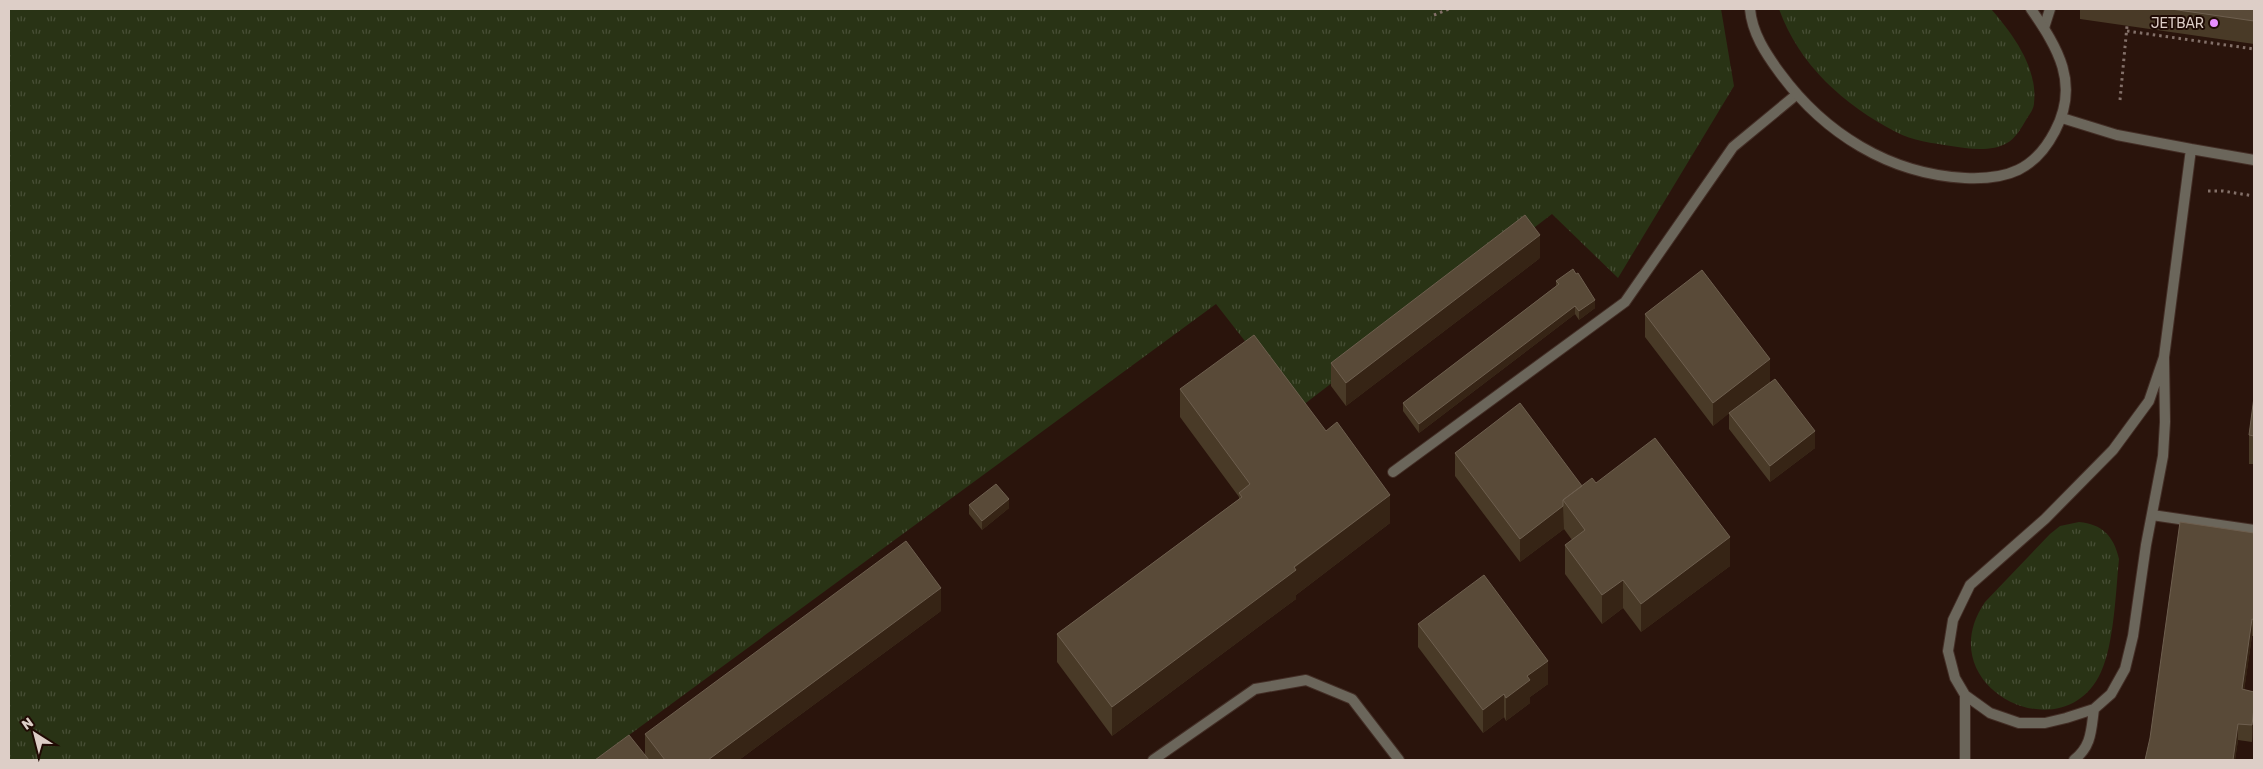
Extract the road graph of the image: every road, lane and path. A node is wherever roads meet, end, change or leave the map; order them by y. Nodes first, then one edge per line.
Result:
1 (1449, 9) edge
2 (1750, 9) edge
3 (2032, 9) edge
4 (2050, 9) edge
5 (1434, 15) dead end
6 (2127, 26) dead end
7 (2044, 28) junction
8 (2127, 31) junction
9 (2254, 49) edge
10 (1796, 95) junction
11 (2120, 100) dead end
12 (2062, 118) junction
13 (2191, 149) junction
14 (2254, 160) edge
15 (2208, 191) dead end
16 (2254, 196) edge
17 (2164, 357) junction
18 (1393, 472) dead end
19 (2152, 515) junction
20 (2254, 530) edge
21 (1965, 695) junction
22 (2094, 708) junction
23 (1153, 760) edge
24 (1399, 760) edge
25 (1965, 760) edge
26 (2074, 760) edge

1 - 5 path
2 - 10 street
3 - 7 street
4 - 7 street
6 - 8 path
7 - 12 street
8 - 9 path
8 - 11 path
10 - 12 street
10 - 18 street
12 - 13 street
13 - 14 street
13 - 17 street
15 - 16 path
17 - 19 street
17 - 21 street
19 - 20 street
19 - 22 street
21 - 22 street
21 - 25 street
22 - 26 street
23 - 24 street

